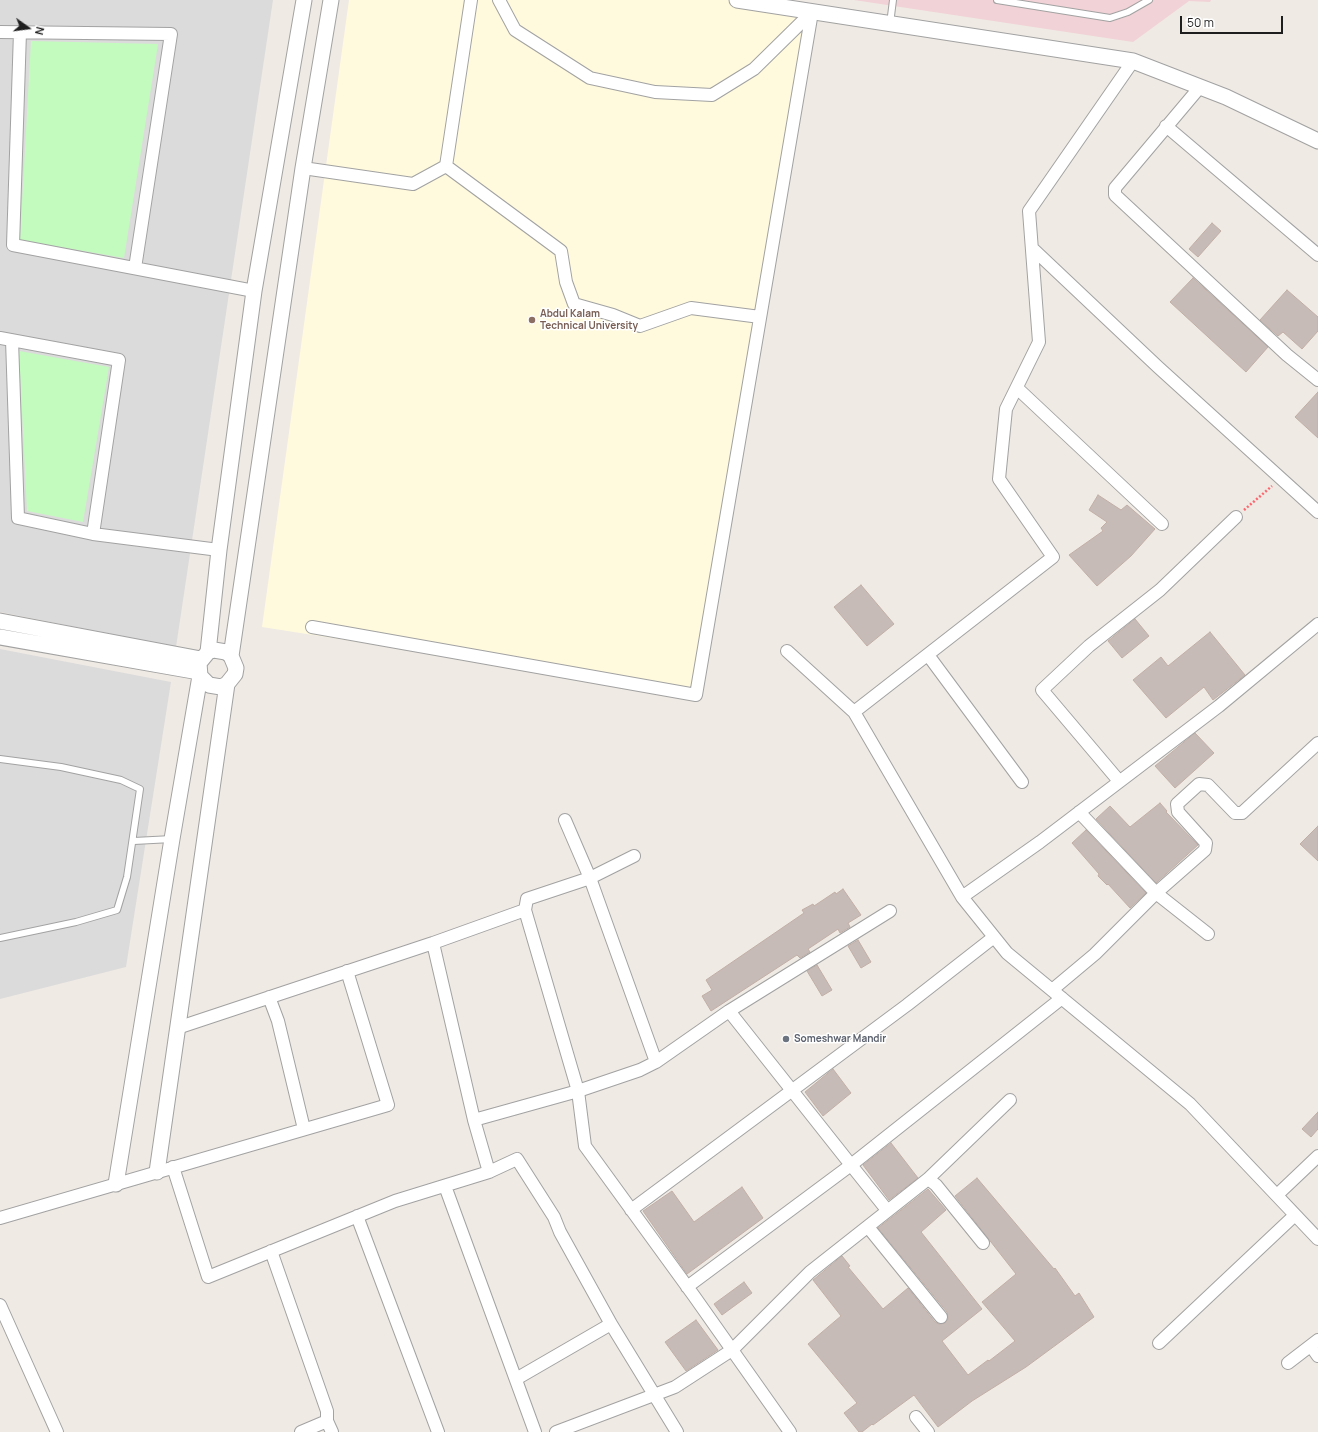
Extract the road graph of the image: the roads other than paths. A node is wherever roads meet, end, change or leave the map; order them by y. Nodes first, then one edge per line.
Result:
1 (304, 0) edge
2 (330, 0) edge
3 (471, 0) edge
4 (499, 0) edge
5 (737, 0) edge
6 (893, 0) edge
7 (997, 0) edge
8 (1149, 0) edge
9 (812, 12) junction
10 (890, 24) junction
11 (0, 32) edge
12 (20, 32) junction
13 (1133, 61) junction
14 (1200, 87) junction
15 (1166, 126) junction
16 (1318, 141) edge
17 (446, 166) junction
18 (303, 168) junction
19 (1032, 248) junction
20 (1318, 255) edge
21 (135, 268) junction
22 (254, 291) junction
23 (760, 317) junction
24 (6, 339) edge
25 (1318, 380) edge
26 (1017, 388) junction
27 (1318, 512) edge
28 (1236, 517) road end
29 (1162, 524) dead end
30 (92, 534) junction
31 (219, 550) junction
32 (0, 621) edge
33 (312, 627) dead end
34 (1316, 630) edge
35 (0, 637) edge
36 (787, 651) dead end
37 (928, 655) junction
38 (231, 656) junction
39 (202, 665) junction
40 (227, 684) junction
41 (854, 712) junction
42 (1318, 743) edge
43 (0, 759) edge
44 (1119, 781) junction
45 (1022, 782) dead end
46 (1079, 812) junction
47 (565, 820) dead end
48 (172, 839) junction
49 (134, 841) junction
50 (634, 856) dead end
51 (590, 878) junction
52 (1156, 893) junction
53 (962, 897) junction
54 (525, 910) junction
55 (890, 911) dead end
56 (1208, 934) dead end
57 (994, 937) junction
58 (0, 938) edge
59 (433, 943) junction
60 (347, 971) junction
61 (1052, 990) junction
62 (269, 997) junction
63 (1062, 998) junction
64 (729, 1011) junction
65 (177, 1028) junction
66 (656, 1062) junction
67 (578, 1091) junction
68 (791, 1091) junction
69 (1010, 1100) dead end
70 (474, 1120) junction
71 (304, 1129) junction
72 (1318, 1156) edge
73 (851, 1165) junction
74 (173, 1167) junction
75 (157, 1172) junction
76 (489, 1172) junction
77 (928, 1179) junction
78 (116, 1184) junction
79 (445, 1186) junction
80 (1277, 1195) junction
81 (631, 1210) junction
82 (887, 1210) junction
83 (1295, 1215) junction
84 (357, 1216) junction
85 (0, 1218) edge
86 (868, 1227) junction
87 (1318, 1239) edge
88 (983, 1243) dead end
89 (271, 1251) junction
90 (688, 1287) junction
91 (0, 1305) edge
92 (941, 1317) dead end
93 (612, 1324) junction
94 (1159, 1343) dead end
95 (1314, 1343) edge
96 (732, 1350) junction
97 (1318, 1356) edge
98 (1288, 1363) dead end
99 (516, 1379) junction
100 (654, 1394) junction
101 (916, 1418) dead end
102 (330, 1426) edge
103 (57, 1432) edge
104 (301, 1432) edge
105 (438, 1432) edge
106 (535, 1432) edge
107 (556, 1432) edge
108 (677, 1432) edge
109 (790, 1432) edge
110 (928, 1432) edge

1 - 22 street
2 - 18 street
3 - 17 street
4 - 9 street
5 - 9 street
6 - 10 lane
7 - 8 lane
9 - 10 street
9 - 23 street
10 - 13 street
11 - 12 street
12 - 21 street
12 - 21 street
13 - 14 street
13 - 19 street
14 - 15 street
14 - 16 street
15 - 20 street
15 - 25 street
17 - 18 street
17 - 23 street
18 - 38 street
19 - 26 street
19 - 27 street
21 - 22 street
22 - 31 street
23 - 33 street
24 - 30 street
24 - 30 street
26 - 29 street
26 - 37 street
28 - 44 street
30 - 31 street
31 - 39 street
32 - 39 street
34 - 44 street
35 - 39 street
36 - 41 street
37 - 41 street
37 - 45 street
38 - 39 street
38 - 40 street
39 - 40 street
39 - 48 street
40 - 65 street
41 - 53 street
42 - 52 street
43 - 49 lane
44 - 46 street
46 - 52 street
46 - 53 street
47 - 51 street
48 - 49 lane
48 - 78 street
49 - 58 lane
50 - 51 street
51 - 54 street
51 - 66 street
52 - 56 street
52 - 61 street
53 - 57 street
54 - 59 street
54 - 67 street
55 - 64 street
57 - 61 street
57 - 68 street
59 - 60 street
59 - 70 street
60 - 62 street
60 - 71 street
61 - 63 street
62 - 65 street
62 - 71 street
63 - 73 street
63 - 80 street
64 - 66 street
64 - 68 street
65 - 75 street
66 - 67 street
67 - 70 street
67 - 81 street
68 - 73 street
68 - 81 street
69 - 77 street
70 - 76 street
71 - 74 street
72 - 80 street
73 - 82 street
73 - 90 street
74 - 75 street
74 - 89 street
75 - 78 street
76 - 79 street
76 - 93 street
77 - 82 street
77 - 88 street
78 - 85 street
79 - 84 street
79 - 99 street
80 - 83 street
81 - 90 street
82 - 86 street
83 - 87 street
83 - 94 street
84 - 89 street
84 - 105 street
86 - 92 street
86 - 96 street
89 - 102 street
90 - 96 street
91 - 103 street
93 - 99 street
93 - 100 street
95 - 97 street
95 - 98 street
96 - 100 street
96 - 109 street
99 - 106 street
100 - 107 street
100 - 108 street
101 - 110 street
102 - 104 street

